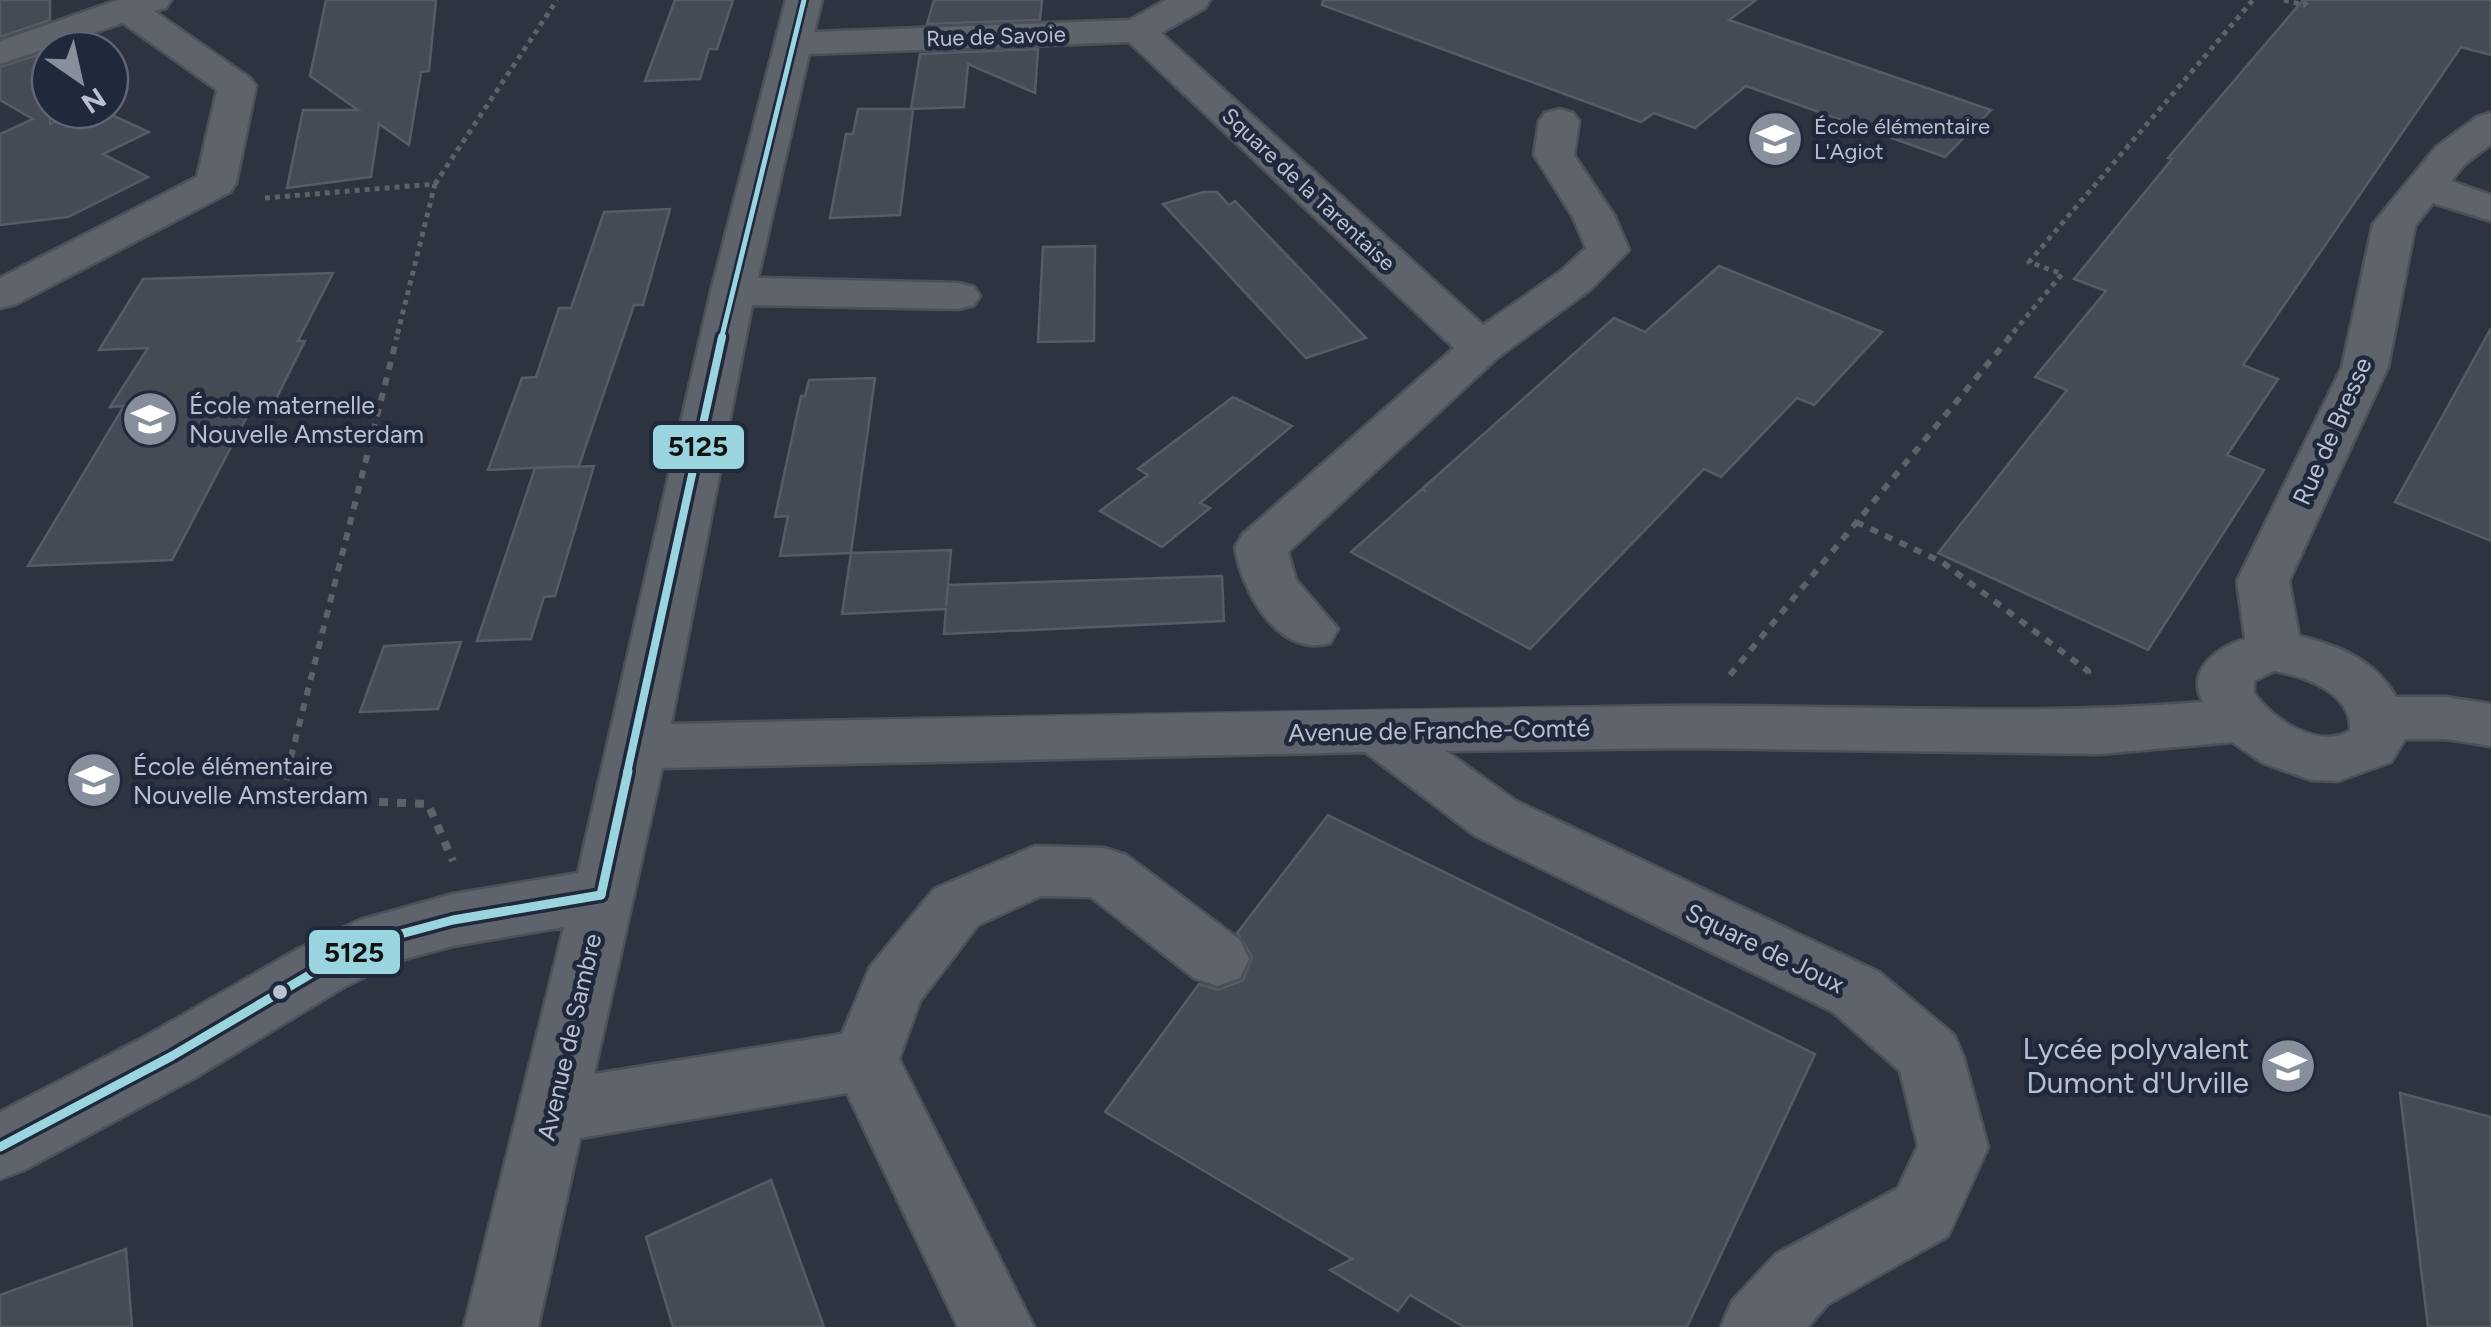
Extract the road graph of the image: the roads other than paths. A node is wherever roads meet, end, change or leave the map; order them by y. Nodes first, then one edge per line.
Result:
1 (1192, 0) edge
2 (140, 5) edge
3 (798, 22) edge
4 (1138, 31) junction
5 (0, 53) edge
6 (1559, 121) dead end
7 (2491, 125) edge
8 (2427, 188) junction
9 (2491, 209) edge
10 (732, 290) junction
11 (0, 295) edge
12 (958, 296) dead end
13 (1481, 348) junction
14 (1310, 629) dead end
15 (2274, 652) junction
16 (2380, 718) junction
17 (2240, 720) junction
18 (2491, 725) edge
19 (1376, 730) junction
20 (638, 747) junction
21 (602, 894) junction
22 (1217, 959) dead end
23 (865, 1060) junction
24 (552, 1112) junction
25 (0, 1146) edge
26 (501, 1327) edge
27 (997, 1327) edge
28 (1758, 1327) edge

1 - 4 street, Rue de Savoie
2 - 5 street
2 - 11 street
3 - 4 street, Rue de Savoie
3 - 10 street, Avenue de Sambre
4 - 13 street, Square de la Tarentaise
6 - 13 street
7 - 8 street, Rue de Bresse
8 - 9 street
8 - 15 street, Rue de Bresse
10 - 12 street
10 - 20 street, Avenue de Sambre
13 - 14 street
15 - 16 street
15 - 17 street
16 - 17 street
16 - 18 street
17 - 19 street, Avenue de Franche-Comté
19 - 20 street, Avenue de Franche-Comté
19 - 28 street, Square de Joux
20 - 21 street, Avenue de Sambre
21 - 24 street, Avenue de Sambre
21 - 25 street
22 - 23 street
23 - 24 street
23 - 27 street
24 - 26 street, Avenue de Sambre

